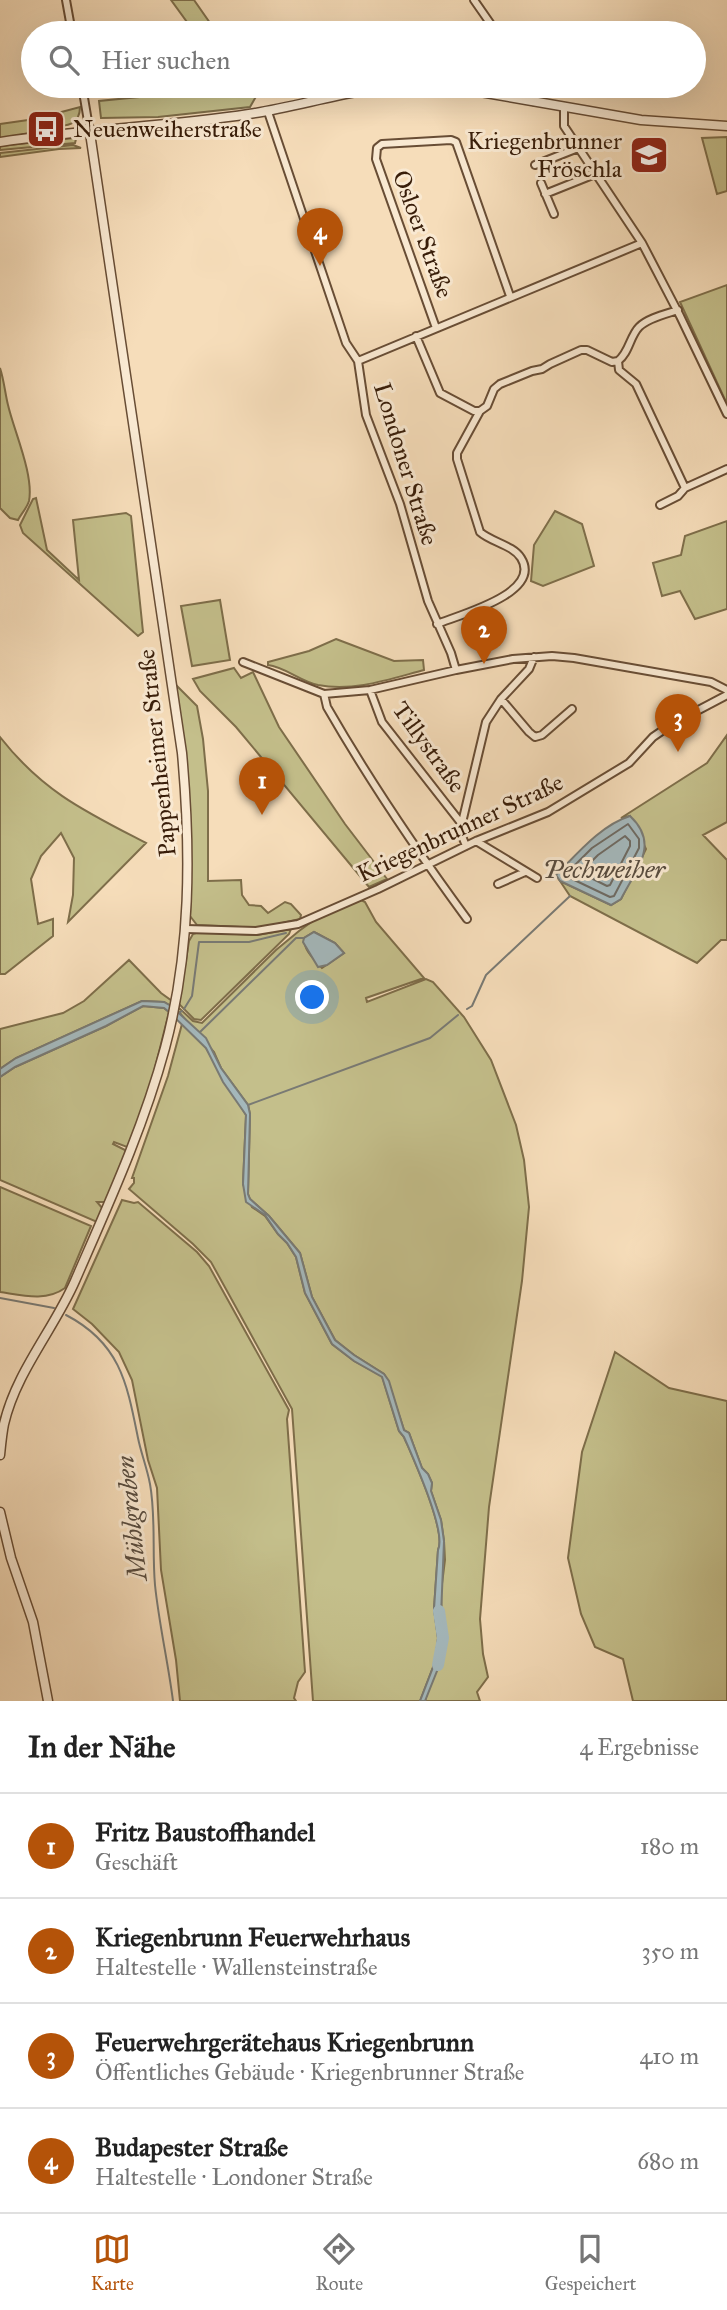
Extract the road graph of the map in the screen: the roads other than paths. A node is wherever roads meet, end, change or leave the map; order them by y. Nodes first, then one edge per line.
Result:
1 (66, 0) edge
2 (474, 0) edge
3 (70, 21) edge
4 (489, 21) edge
5 (84, 98) edge
6 (328, 98) edge
7 (508, 98) edge
8 (534, 98) edge
9 (534, 103) junction
10 (564, 108) junction
11 (268, 112) junction
12 (727, 126) edge
13 (90, 132) junction
14 (0, 142) edge
15 (578, 148) junction
16 (535, 165) dead end
17 (595, 174) junction
18 (541, 183) dead end
19 (545, 194) junction
20 (554, 215) dead end
21 (642, 243) junction
22 (510, 296) junction
23 (678, 310) junction
24 (436, 328) junction
25 (416, 336) junction
26 (358, 361) junction
27 (618, 361) junction
28 (480, 411) junction
29 (727, 414) edge
30 (727, 469) edge
31 (685, 488) junction
32 (660, 505) dead end
33 (437, 624) junction
34 (534, 657) junction
35 (243, 662) dead end
36 (456, 670) junction
37 (370, 690) junction
38 (727, 693) edge
39 (324, 694) junction
40 (501, 699) junction
41 (572, 709) dead end
42 (461, 823) junction
43 (476, 841) junction
44 (466, 846) junction
45 (427, 865) junction
46 (525, 873) junction
47 (537, 878) dead end
48 (498, 884) dead end
49 (467, 919) dead end
50 (186, 929) junction
51 (2, 1422) edge
52 (0, 1455) edge
53 (0, 1512) edge
54 (48, 1701) edge

1 - 3 street
2 - 4 street
5 - 13 street
6 - 11 street
7 - 9 street
8 - 9 street
9 - 10 street
10 - 12 street
10 - 15 street
11 - 13 street
11 - 26 street, Londoner Straße
13 - 14 street
13 - 50 street, Pappenheimer Straße
15 - 16 street
15 - 17 street
17 - 19 street
17 - 21 street
18 - 19 street
19 - 20 street
21 - 22 street
21 - 23 street
22 - 24 street
22 - 24 street, Osloer Straße
23 - 27 street
23 - 29 street
24 - 25 street
25 - 26 street
25 - 28 street
26 - 33 street, Londoner Straße
27 - 28 street
27 - 31 street
28 - 33 street
30 - 31 street
31 - 32 street
33 - 36 street, Londoner Straße
34 - 36 street
34 - 38 street
34 - 40 street
35 - 39 street
36 - 37 street
37 - 39 street
37 - 42 street, Tillystraße
38 - 43 street, Kriegenbrunner Straße
39 - 45 street
40 - 41 street
40 - 42 street
42 - 44 street
43 - 44 street, Kriegenbrunner Straße
43 - 46 street
44 - 45 street, Kriegenbrunner Straße
45 - 49 street
45 - 50 street, Kriegenbrunner Straße
46 - 47 street
46 - 48 street
50 - 51 street, Pappenheimer Straße
51 - 52 street, Pappenheimer Straße
53 - 54 street

